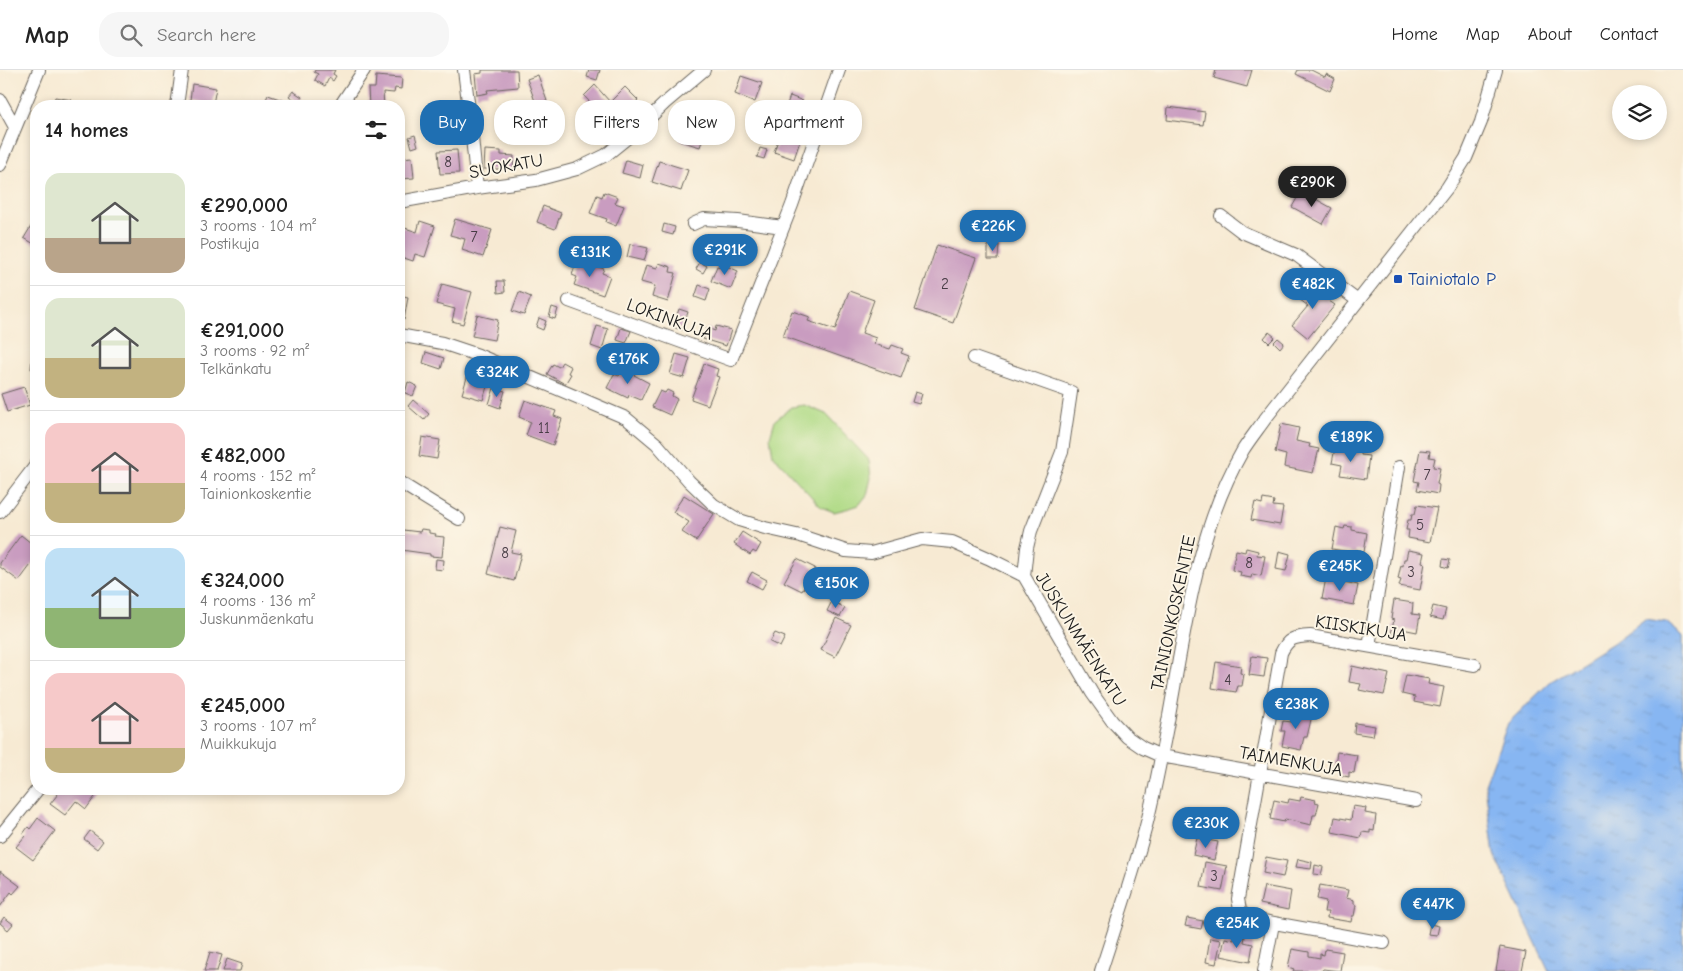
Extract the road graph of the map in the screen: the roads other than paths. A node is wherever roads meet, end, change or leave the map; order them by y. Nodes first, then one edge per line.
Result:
1 (39, 70) edge
2 (182, 70) edge
3 (364, 70) edge
4 (464, 70) edge
5 (704, 70) edge
6 (839, 70) edge
7 (1496, 70) edge
8 (0, 100) edge
9 (178, 100) edge
10 (344, 100) edge
11 (15, 127) junction
12 (0, 165) edge
13 (477, 188) junction
14 (405, 201) edge
15 (1221, 216) dead end
16 (693, 224) dead end
17 (784, 227) junction
18 (569, 301) dead end
19 (1358, 301) junction
20 (405, 336) edge
21 (974, 358) dead end
22 (1399, 467) dead end
23 (30, 473) edge
24 (405, 486) edge
25 (0, 512) edge
26 (459, 519) dead end
27 (1024, 576) junction
28 (1369, 646) junction
29 (1474, 664) dead end
30 (1161, 756) junction
31 (1260, 773) junction
32 (33, 795) edge
33 (1416, 801) dead end
34 (0, 836) edge
35 (1273, 924) junction
36 (1384, 943) dead end
37 (1101, 971) edge
38 (1264, 971) edge

1 - 11 street
2 - 9 street
3 - 10 street
4 - 13 street
5 - 13 street, SUOKATU
6 - 17 street
7 - 19 street, TAINIONKOSKENTIE
8 - 11 street
11 - 12 street
13 - 14 street, SUOKATU
15 - 19 street
16 - 17 street
17 - 18 street, LOKINKUJA
19 - 30 street, TAINIONKOSKENTIE
20 - 27 street, JUSKUNMÄENKATU
21 - 27 street
22 - 28 street
23 - 25 street
24 - 26 street
27 - 30 street, JUSKUNMÄENKATU
28 - 29 street, KIISKIKUJA
28 - 31 street, KIISKIKUJA
30 - 31 street, TAIMENKUJA
30 - 37 street, TAINIONKOSKENTIE
31 - 33 street, TAIMENKUJA
31 - 35 street
32 - 34 street
35 - 36 street
35 - 38 street

